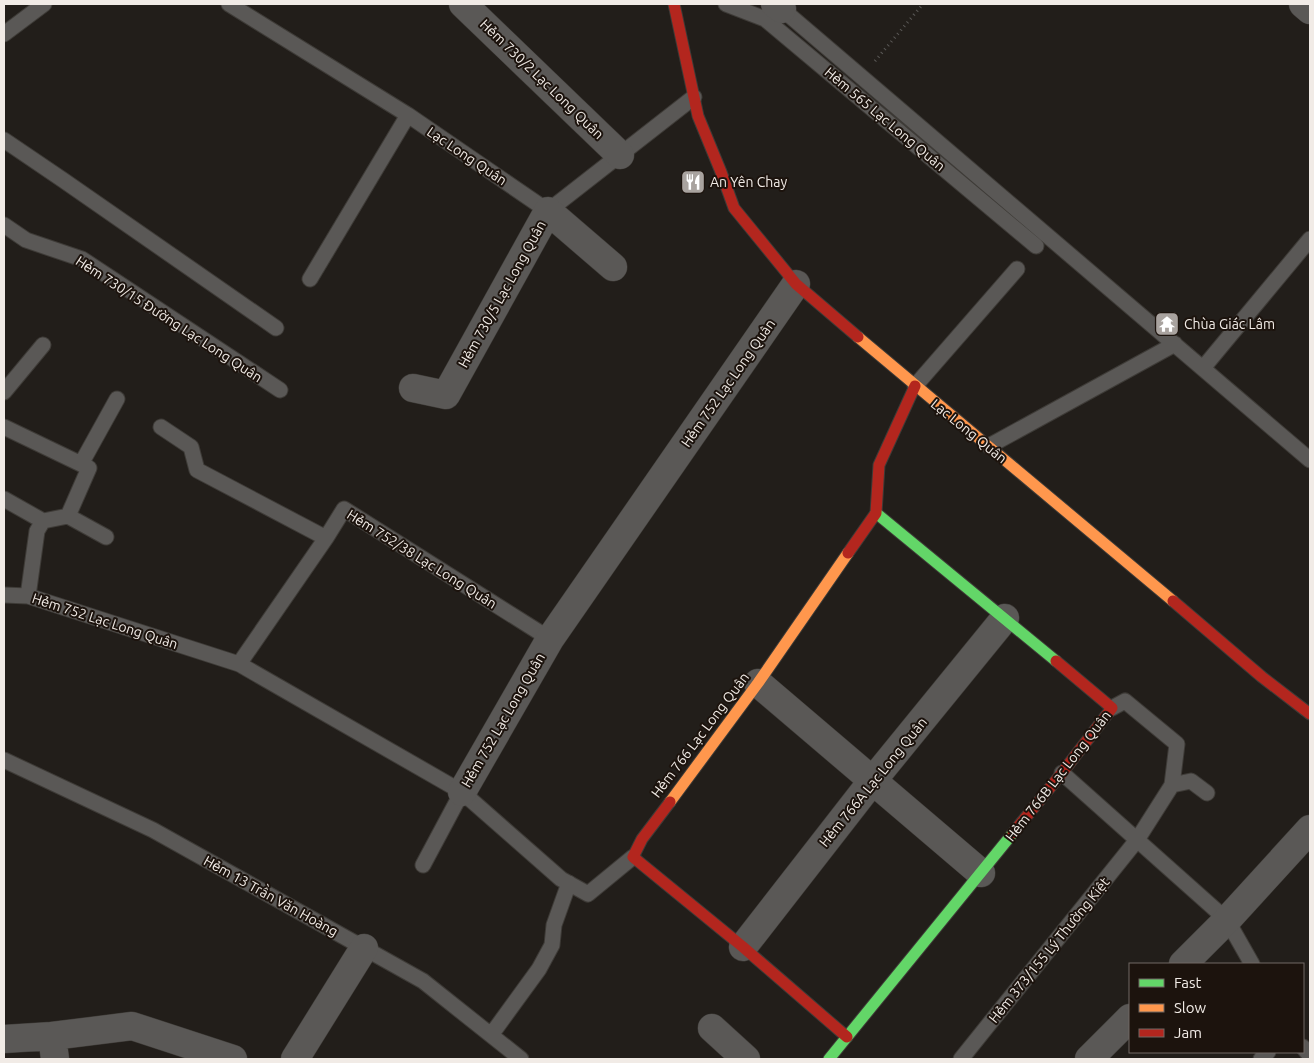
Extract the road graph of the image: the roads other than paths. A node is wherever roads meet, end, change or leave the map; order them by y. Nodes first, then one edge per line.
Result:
1 (44, 4) edge
2 (229, 4) edge
3 (464, 4) edge
4 (674, 4) edge
5 (726, 4) edge
6 (1303, 4) edge
7 (779, 6) edge
8 (1310, 10) edge
9 (4, 34) edge
10 (694, 97) junction
11 (408, 115) junction
12 (4, 140) edge
13 (620, 155) junction
14 (548, 211) junction
15 (4, 225) edge
16 (1310, 239) edge
17 (1036, 246) dead end
18 (613, 267) dead end
19 (1017, 269) dead end
20 (310, 279) dead end
21 (796, 284) junction
22 (276, 328) dead end
23 (1175, 344) junction
24 (44, 345) dead end
25 (1203, 368) junction
26 (915, 386) junction
27 (413, 388) dead end
28 (280, 390) dead end
29 (4, 392) edge
30 (116, 399) dead end
31 (4, 427) edge
32 (161, 427) dead end
33 (989, 446) junction
34 (1310, 460) edge
35 (81, 464) junction
36 (4, 499) edge
37 (876, 512) junction
38 (68, 516) junction
39 (43, 521) junction
40 (106, 537) dead end
41 (326, 538) junction
42 (4, 596) edge
43 (28, 596) junction
44 (1006, 618) junction
45 (550, 639) junction
46 (239, 664) junction
47 (758, 683) junction
48 (1112, 708) junction
49 (1310, 714) edge
50 (4, 760) edge
51 (1062, 773) junction
52 (873, 780) junction
53 (1172, 785) junction
54 (462, 792) junction
55 (1207, 794) dead end
56 (1310, 829) edge
57 (1137, 840) junction
58 (633, 857) junction
59 (423, 865) dead end
60 (981, 873) junction
61 (569, 883) junction
62 (1228, 920) junction
63 (743, 947) junction
64 (364, 948) junction
65 (1184, 963) edge
66 (1251, 963) edge
67 (1129, 1019) edge
68 (712, 1028) dead end
69 (491, 1035) junction
70 (847, 1037) junction
71 (4, 1039) edge
72 (53, 1048) edge
73 (233, 1059) edge
74 (295, 1059) edge
75 (521, 1059) edge
76 (746, 1059) edge
77 (830, 1059) edge
78 (961, 1059) edge
79 (1089, 1059) edge

1 - 9 lane
2 - 11 lane, Lạc Long Quân
3 - 13 street, Hẻm 730/2 Lạc Long Quân
4 - 10 street, Lạc Long Quân
5 - 17 lane, Hẻm 565 Lạc Long Quân
6 - 8 street
7 - 23 lane
10 - 13 lane
10 - 21 street, Lạc Long Quân
11 - 14 lane, Lạc Long Quân
11 - 20 lane
12 - 22 lane
13 - 14 lane
14 - 18 street, Hẻm 730/5 Lạc Long Quân
14 - 27 street, Hẻm 730/5 Lạc Long Quân
15 - 28 lane, Hẻm 730/15 Đường Lạc Long Quân
16 - 25 lane
19 - 26 lane
21 - 26 street, Lạc Long Quân
21 - 45 street, Hẻm 752 Lạc Long Quân
23 - 25 lane
23 - 33 lane
24 - 29 lane
25 - 34 lane
26 - 33 street, Lạc Long Quân
26 - 37 street
30 - 35 lane
31 - 35 lane
32 - 41 lane
33 - 49 street, Lạc Long Quân
35 - 38 lane
36 - 39 lane
37 - 44 street, Hẻm 766B Lạc Long Quân
37 - 47 street, Hẻm 766 Lạc Long Quân
38 - 39 lane
38 - 40 lane
39 - 43 lane
41 - 45 lane, Hẻm 752/38 Lạc Long Quân
41 - 46 lane
42 - 43 lane, Hẻm 752 Lạc Long Quân
43 - 46 lane, Hẻm 752 Lạc Long Quân
44 - 48 street, Hẻm 766B Lạc Long Quân
44 - 52 street, Hẻm 766A Lạc Long Quân
45 - 54 street, Hẻm 752 Lạc Long Quân
46 - 54 lane, Hẻm 752 Lạc Long Quân
47 - 52 street
47 - 58 street, Hẻm 766 Lạc Long Quân
48 - 51 street, Hẻm 766B Lạc Long Quân
48 - 53 lane
50 - 64 lane, Hẻm 13 Trần Văn Hoàng
51 - 57 lane
51 - 60 street, Hẻm 766B Lạc Long Quân
52 - 60 street
52 - 63 street, Hẻm 766A Lạc Long Quân
53 - 55 lane
53 - 57 lane, Hẻm 373/155 Lý Thường Kiệt
54 - 59 lane
54 - 61 lane
56 - 62 street
57 - 62 lane
57 - 78 lane, Hẻm 373/155 Lý Thường Kiệt
58 - 61 lane
58 - 63 street
60 - 70 street, Hẻm 766B Lạc Long Quân
61 - 69 lane
62 - 65 street
62 - 66 lane
63 - 70 street
64 - 69 lane, Hẻm 13 Trần Văn Hoàng
64 - 74 street
67 - 79 street
68 - 76 street
69 - 75 lane, Hẻm 13 Trần Văn Hoàng
70 - 77 street, Hẻm 766B Lạc Long Quân
71 - 72 street
72 - 73 street

